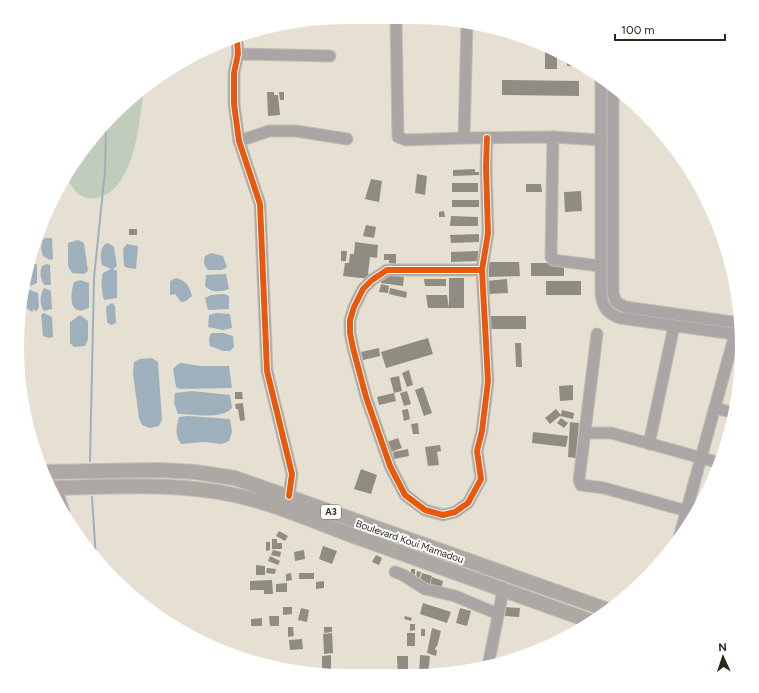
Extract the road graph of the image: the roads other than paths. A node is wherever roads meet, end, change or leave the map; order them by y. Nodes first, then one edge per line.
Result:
1 (396, 24) edge
2 (466, 29) edge
3 (237, 43) edge
4 (238, 54) junction
5 (330, 56) dead end
6 (601, 85) edge
7 (613, 94) edge
8 (553, 136) junction
9 (464, 138) junction
10 (487, 138) junction
11 (347, 139) dead end
12 (601, 140) junction
13 (239, 142) junction
14 (600, 266) junction
15 (482, 270) junction
16 (616, 302) junction
17 (603, 307) junction
18 (734, 322) edge
19 (674, 326) junction
20 (597, 334) dead end
21 (734, 334) edge
22 (735, 344) edge
23 (715, 408) junction
24 (728, 411) edge
25 (585, 433) junction
26 (649, 444) junction
27 (701, 459) junction
28 (713, 462) edge
29 (50, 472) edge
30 (57, 488) edge
31 (289, 496) junction
32 (687, 511) junction
33 (684, 521) edge
34 (395, 572) dead end
35 (503, 591) junction
36 (602, 608) edge
37 (498, 614) junction
38 (585, 619) edge
39 (489, 660) edge

1 - 9 street
2 - 9 street
3 - 4 street
4 - 5 street
4 - 13 street
6 - 12 street
7 - 16 street
8 - 10 street
8 - 12 street
8 - 14 street
9 - 10 street
10 - 15 street
11 - 13 street
12 - 14 street
13 - 31 street
14 - 17 street
15 - 15 street
16 - 17 street
16 - 18 street
17 - 19 street
19 - 21 street
19 - 26 street
20 - 25 street
22 - 23 street
23 - 24 street
23 - 27 street
25 - 26 street
25 - 32 street
26 - 27 street
27 - 28 street
27 - 32 street
29 - 31 main road, Boulevard Koui Mamadou / A3
30 - 35 main road, Boulevard Koui Mamadou / A3
31 - 36 main road, Boulevard Koui Mamadou / A3
32 - 33 street
34 - 37 street
35 - 37 street
35 - 38 main road, Boulevard Koui Mamadou / A3
37 - 39 street

